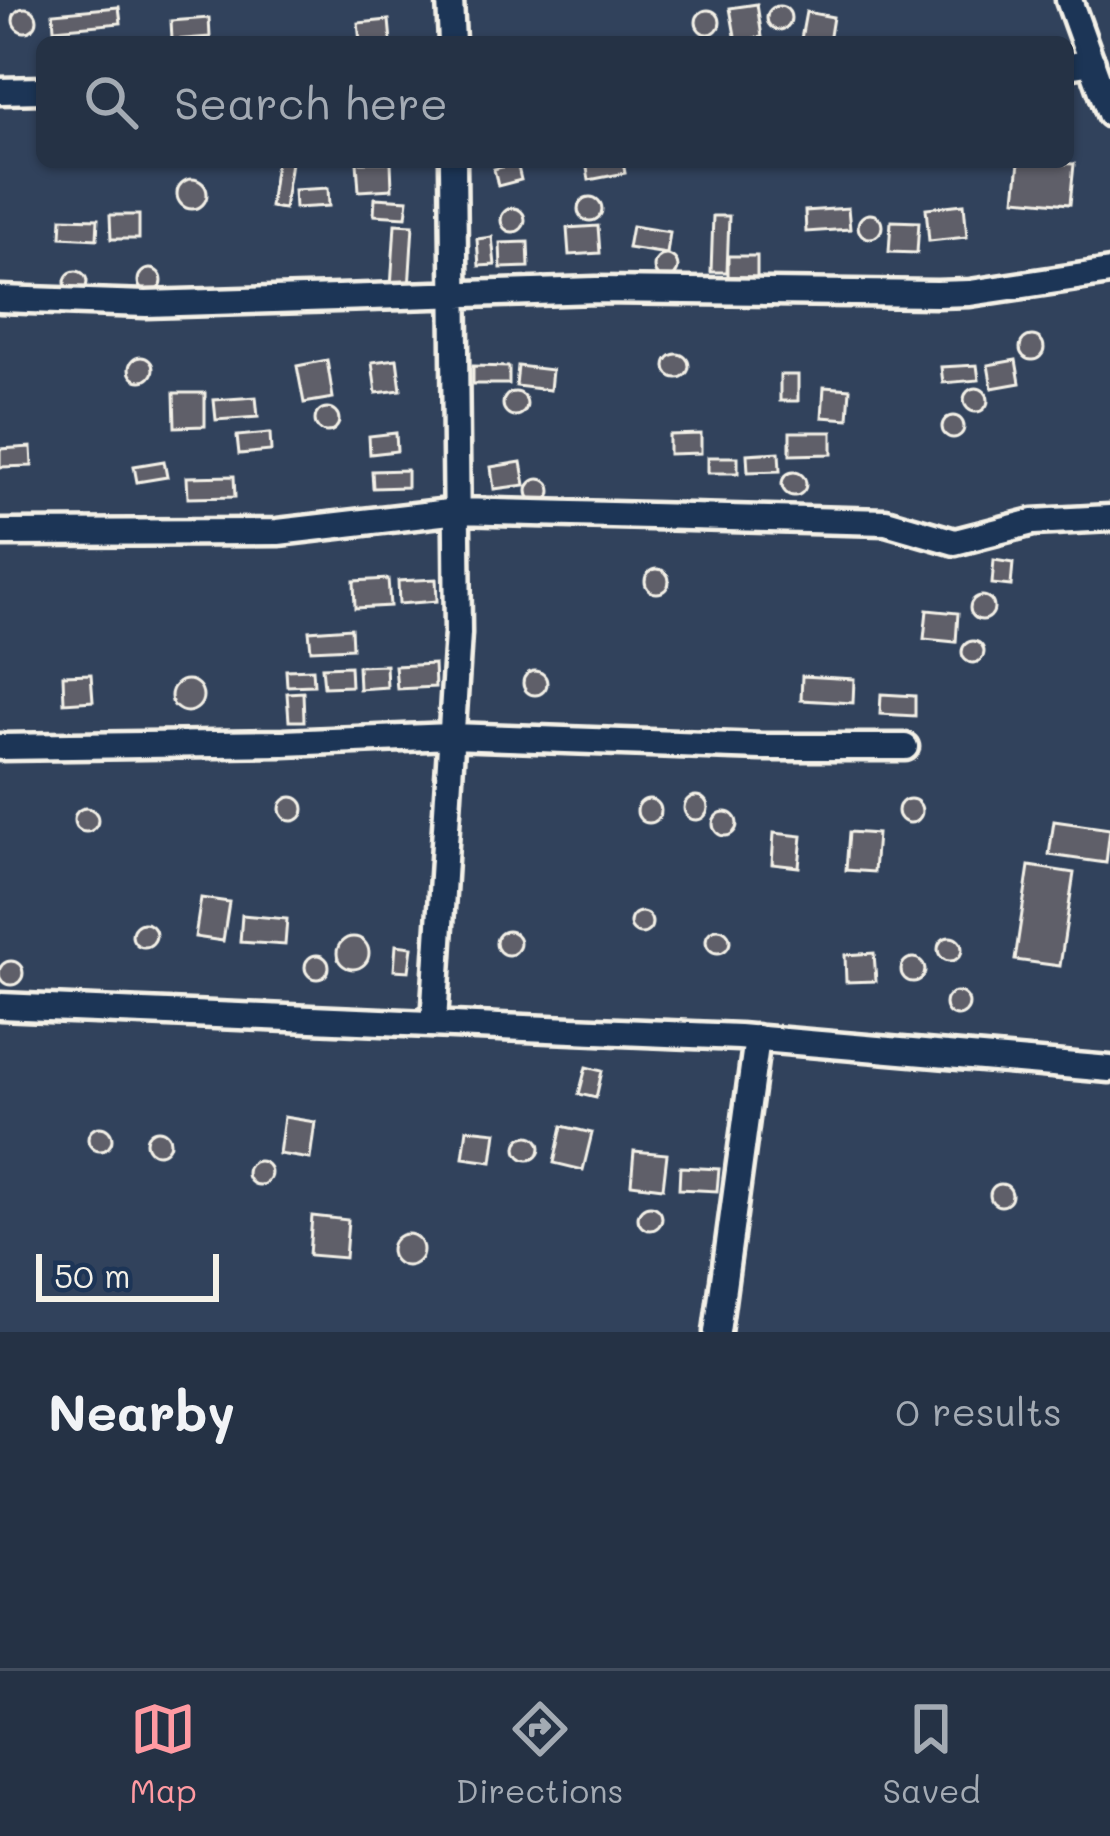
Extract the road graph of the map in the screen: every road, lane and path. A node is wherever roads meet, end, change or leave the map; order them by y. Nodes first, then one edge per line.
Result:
1 (450, 0) edge
2 (1069, 0) edge
3 (452, 36) edge
4 (1080, 64) edge
5 (36, 90) edge
6 (0, 92) edge
7 (1110, 114) edge
8 (452, 168) edge
9 (1110, 272) edge
10 (453, 297) junction
11 (0, 299) edge
12 (458, 511) junction
13 (1110, 518) edge
14 (0, 533) edge
15 (451, 736) junction
16 (0, 747) edge
17 (905, 747) dead end
18 (0, 1006) edge
19 (434, 1022) junction
20 (757, 1038) junction
21 (1110, 1069) edge
22 (717, 1332) edge

1 - 3 street
2 - 4 street
4 - 7 street
5 - 6 street
8 - 10 street
9 - 10 street
10 - 11 street
10 - 12 street
12 - 13 street
12 - 14 street
12 - 15 street
15 - 16 street
15 - 17 street
15 - 19 street
18 - 19 street
19 - 20 street
20 - 21 street
20 - 22 street

